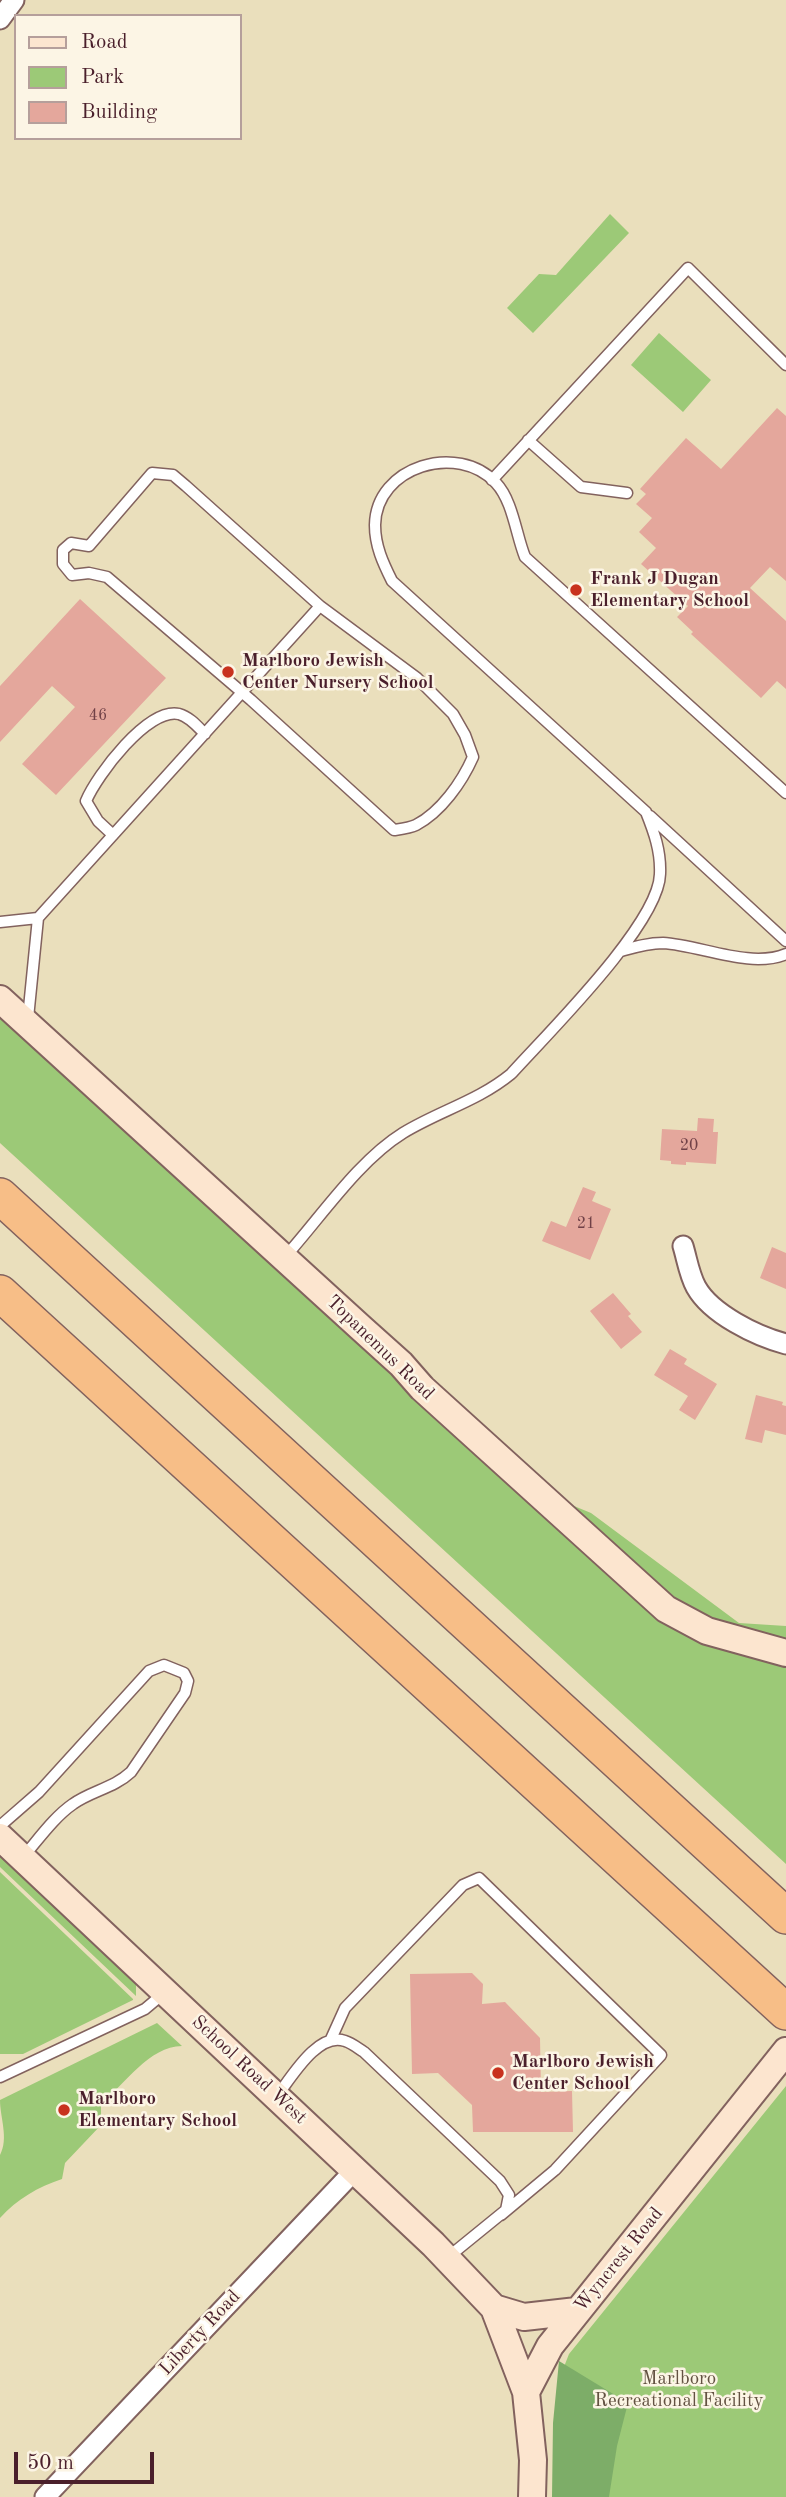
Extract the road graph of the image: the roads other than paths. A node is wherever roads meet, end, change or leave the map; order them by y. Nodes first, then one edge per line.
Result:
1 (14, 0) edge
2 (0, 19) edge
3 (786, 365) edge
4 (528, 440) junction
5 (492, 480) junction
6 (627, 493) dead end
7 (320, 606) junction
8 (243, 692) junction
9 (205, 734) junction
10 (786, 793) edge
11 (646, 811) junction
12 (113, 835) junction
13 (38, 918) junction
14 (0, 922) edge
15 (786, 941) edge
16 (620, 951) junction
17 (786, 954) edge
18 (0, 999) edge
19 (28, 1025) junction
20 (0, 1196) edge
21 (683, 1245) dead end
22 (285, 1257) junction
23 (0, 1293) edge
24 (786, 1344) edge
25 (786, 1653) edge
26 (0, 1826) edge
27 (0, 1837) edge
28 (22, 1857) junction
29 (786, 1916) edge
30 (165, 1992) junction
31 (786, 2012) edge
32 (331, 2039) junction
33 (786, 2051) edge
34 (0, 2077) edge
35 (277, 2097) junction
36 (355, 2169) junction
37 (501, 2215) junction
38 (446, 2258) junction
39 (494, 2308) junction
40 (577, 2311) junction
41 (526, 2392) junction
42 (45, 2497) edge
43 (532, 2497) edge

1 - 2 street
3 - 4 lane
4 - 5 lane
4 - 6 lane
5 - 10 lane
5 - 11 lane
7 - 8 lane
7 - 8 lane
7 - 8 lane
8 - 9 lane
9 - 12 lane
9 - 12 lane
11 - 15 lane
11 - 16 lane
12 - 13 lane
13 - 14 lane
13 - 19 lane
16 - 17 lane
16 - 22 lane
18 - 19 street, Topanemus Road
19 - 22 street, Topanemus Road
20 - 29 highway
21 - 24 street
22 - 25 street, Topanemus Road
23 - 31 highway
26 - 28 lane
27 - 28 street, School Road West
28 - 30 street, School Road West
30 - 34 lane
30 - 35 street, School Road West
32 - 35 lane
32 - 37 lane
32 - 37 lane
33 - 40 street, Wyncrest Road
35 - 36 street, School Road West
36 - 38 street, School Road West
36 - 42 street, Liberty Road
37 - 38 lane
38 - 39 street, School Road West
39 - 40 street
39 - 41 street, School Road West
40 - 41 street, Wyncrest Road
41 - 43 street

